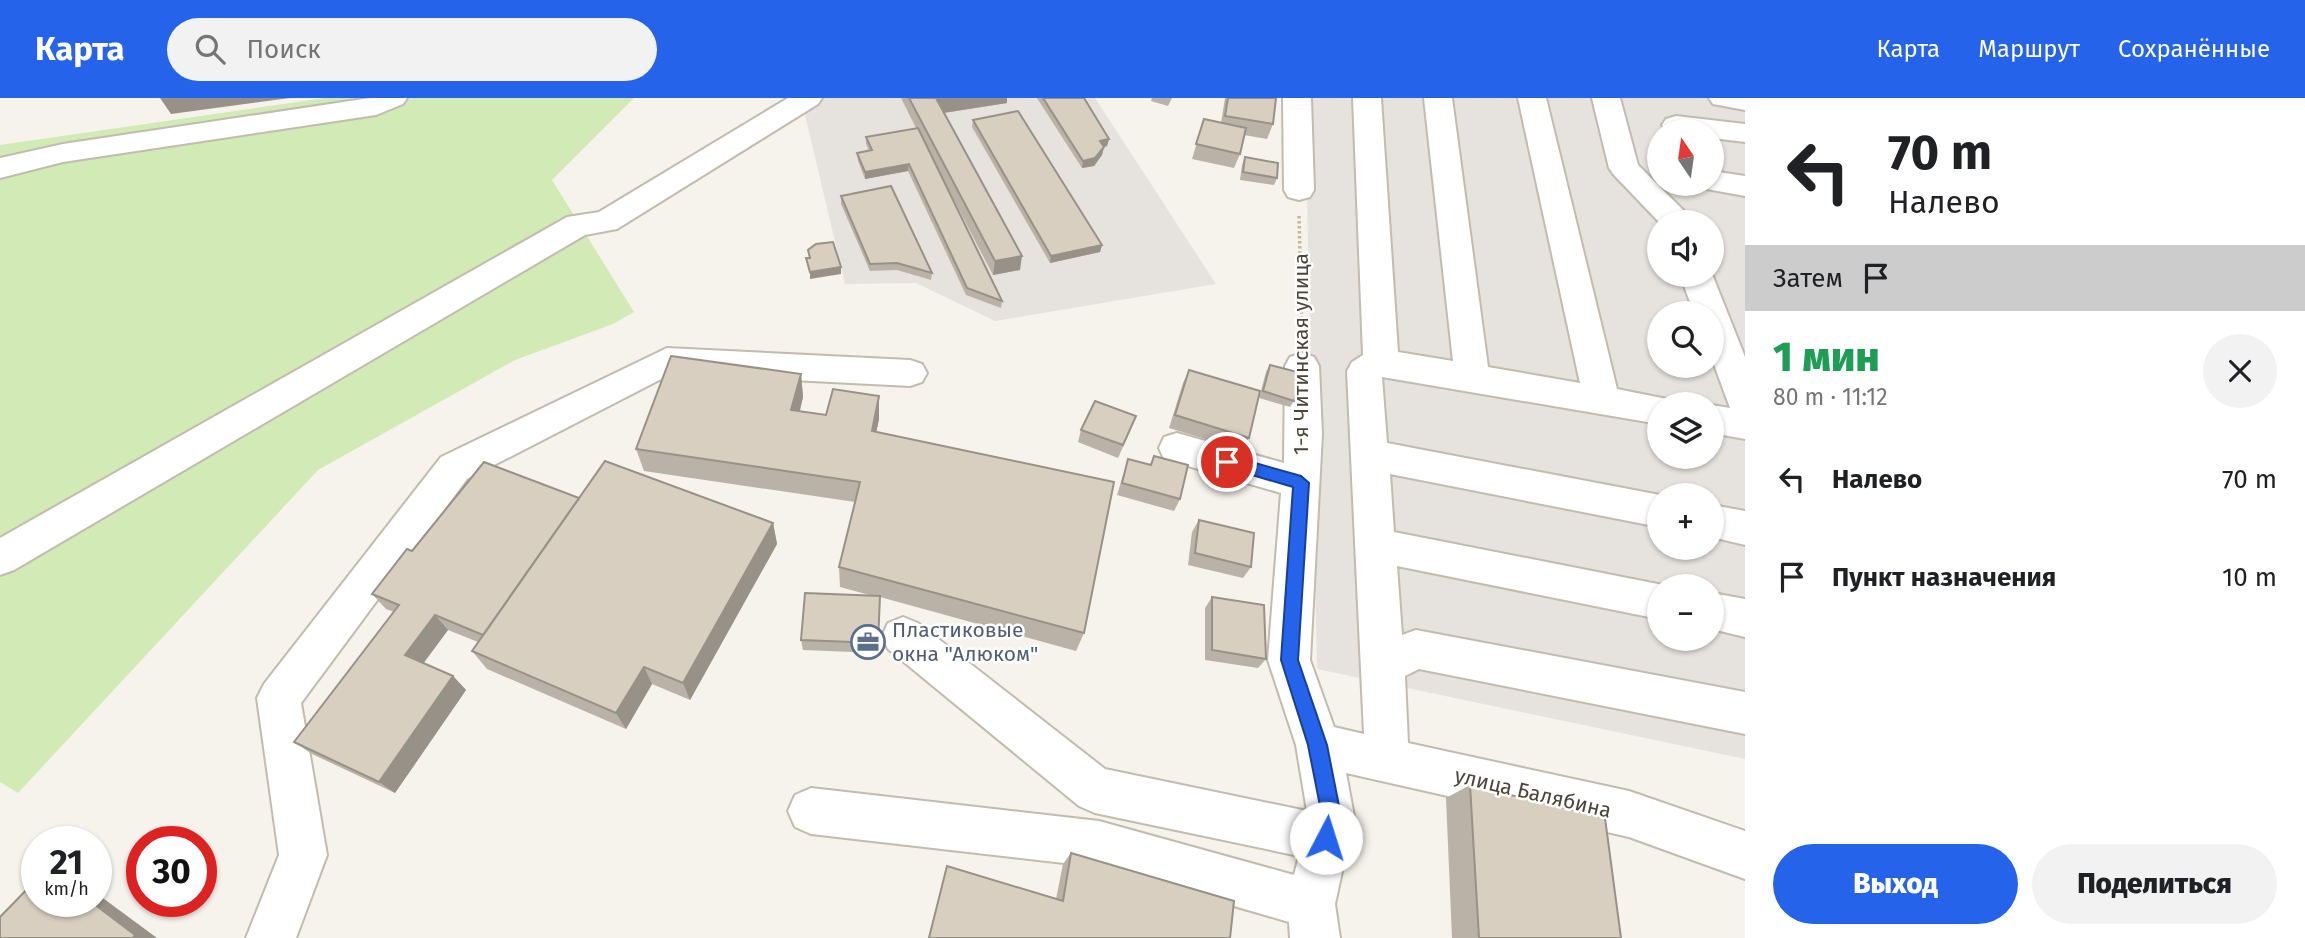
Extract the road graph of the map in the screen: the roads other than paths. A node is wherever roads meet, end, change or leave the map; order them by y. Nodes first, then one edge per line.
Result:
1 (393, 98) edge
2 (808, 98) edge
3 (1297, 98) edge
4 (1367, 98) edge
5 (1438, 98) edge
6 (1532, 98) edge
7 (1606, 98) edge
8 (1723, 98) edge
9 (1745, 101) edge
10 (1724, 131) edge
11 (1745, 133) edge
12 (0, 167) edge
13 (1624, 168) junction
14 (1647, 171) edge
15 (1724, 183) edge
16 (1745, 186) edge
17 (1299, 190) road end
18 (1664, 210) edge
19 (1724, 348) edge
20 (1381, 362) junction
21 (1303, 366) road end
22 (911, 373) dead end
23 (1472, 377) junction
24 (1602, 400) junction
25 (1745, 403) edge
26 (1647, 408) edge
27 (1724, 421) edge
28 (1745, 425) edge
29 (1177, 448) dead end
30 (1370, 455) junction
31 (1301, 483) junction
32 (1647, 509) edge
33 (1724, 524) edge
34 (1745, 528) edge
35 (1376, 545) junction
36 (0, 558) edge
37 (1647, 599) edge
38 (1724, 614) edge
39 (1745, 618) edge
40 (903, 636) dead end
41 (1384, 666) junction
42 (1745, 713) edge
43 (1318, 745) junction
44 (1385, 760) junction
45 (811, 811) dead end
46 (1326, 838) junction
47 (1745, 855) edge
48 (1313, 921) edge
49 (271, 938) edge

1 - 12 street
2 - 36 street
3 - 17 street
4 - 20 street
5 - 23 street
6 - 24 street
7 - 13 street
8 - 9 street
10 - 11 street
13 - 14 street
13 - 18 street
15 - 16 street
19 - 25 street
20 - 23 street
20 - 30 street
21 - 31 street, 1-я Читинская улица
22 - 49 street
23 - 24 street
24 - 26 street
27 - 28 street
29 - 31 street
30 - 32 street
30 - 35 street
31 - 43 street, 1-я Читинская улица
33 - 34 street
35 - 37 street
35 - 41 street
38 - 39 street
40 - 46 street
41 - 42 street
41 - 44 street
43 - 44 street, улица Балябина
43 - 46 street, 1-я Читинская улица
44 - 47 street, улица Балябина
45 - 48 street
46 - 48 street, 1-я Читинская улица

